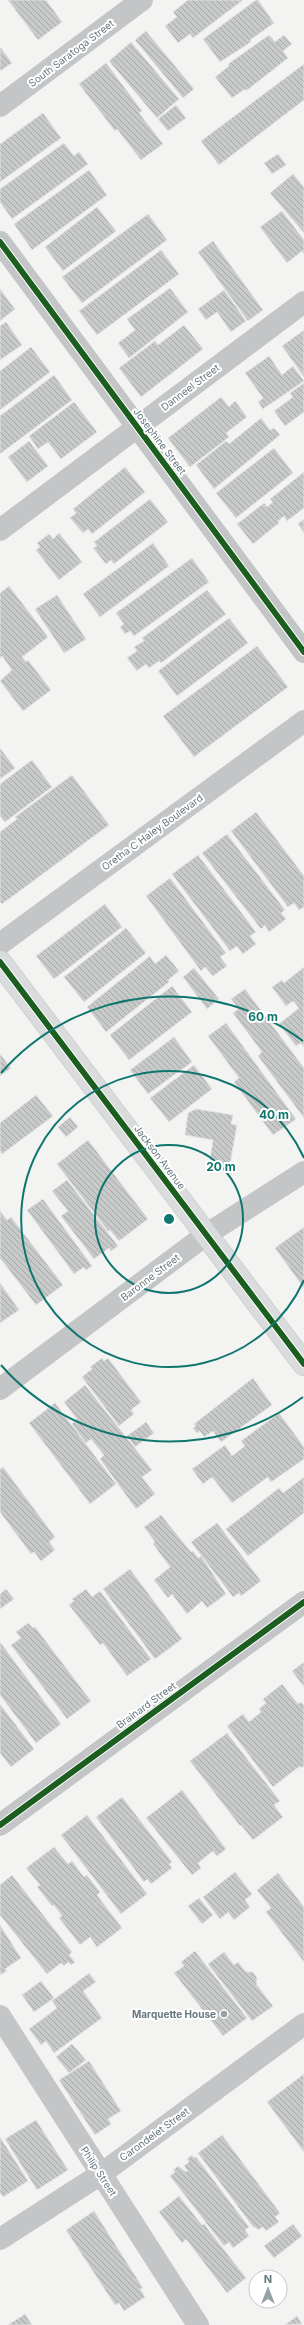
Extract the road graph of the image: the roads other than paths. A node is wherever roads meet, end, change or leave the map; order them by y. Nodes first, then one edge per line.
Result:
1 (142, 0) edge
2 (0, 106) edge
3 (0, 242) edge
4 (304, 302) edge
5 (138, 427) junction
6 (0, 530) edge
7 (304, 652) edge
8 (304, 721) edge
9 (0, 944) edge
10 (0, 962) edge
11 (304, 1172) edge
12 (207, 1234) junction
13 (304, 1364) edge
14 (0, 1389) edge
15 (304, 1602) edge
16 (0, 1825) edge
17 (0, 2016) edge
18 (304, 2024) edge
19 (101, 2174) junction
20 (0, 2240) edge
21 (198, 2325) edge

1 - 2 street, South Saratoga Street
3 - 5 street, Josephine Street
4 - 5 street, Danneel Street
5 - 6 street, Danneel Street
5 - 7 street, Josephine Street
8 - 9 street, Oretha C Haley Boulevard
10 - 12 street, Jackson Avenue
11 - 12 street, Baronne Street
12 - 13 street, Jackson Avenue
12 - 14 street, Baronne Street
15 - 16 street, Brainard Street
17 - 19 street, Philip Street
18 - 19 street, Carondelet Street
19 - 20 street, Carondelet Street
19 - 21 street, Philip Street

